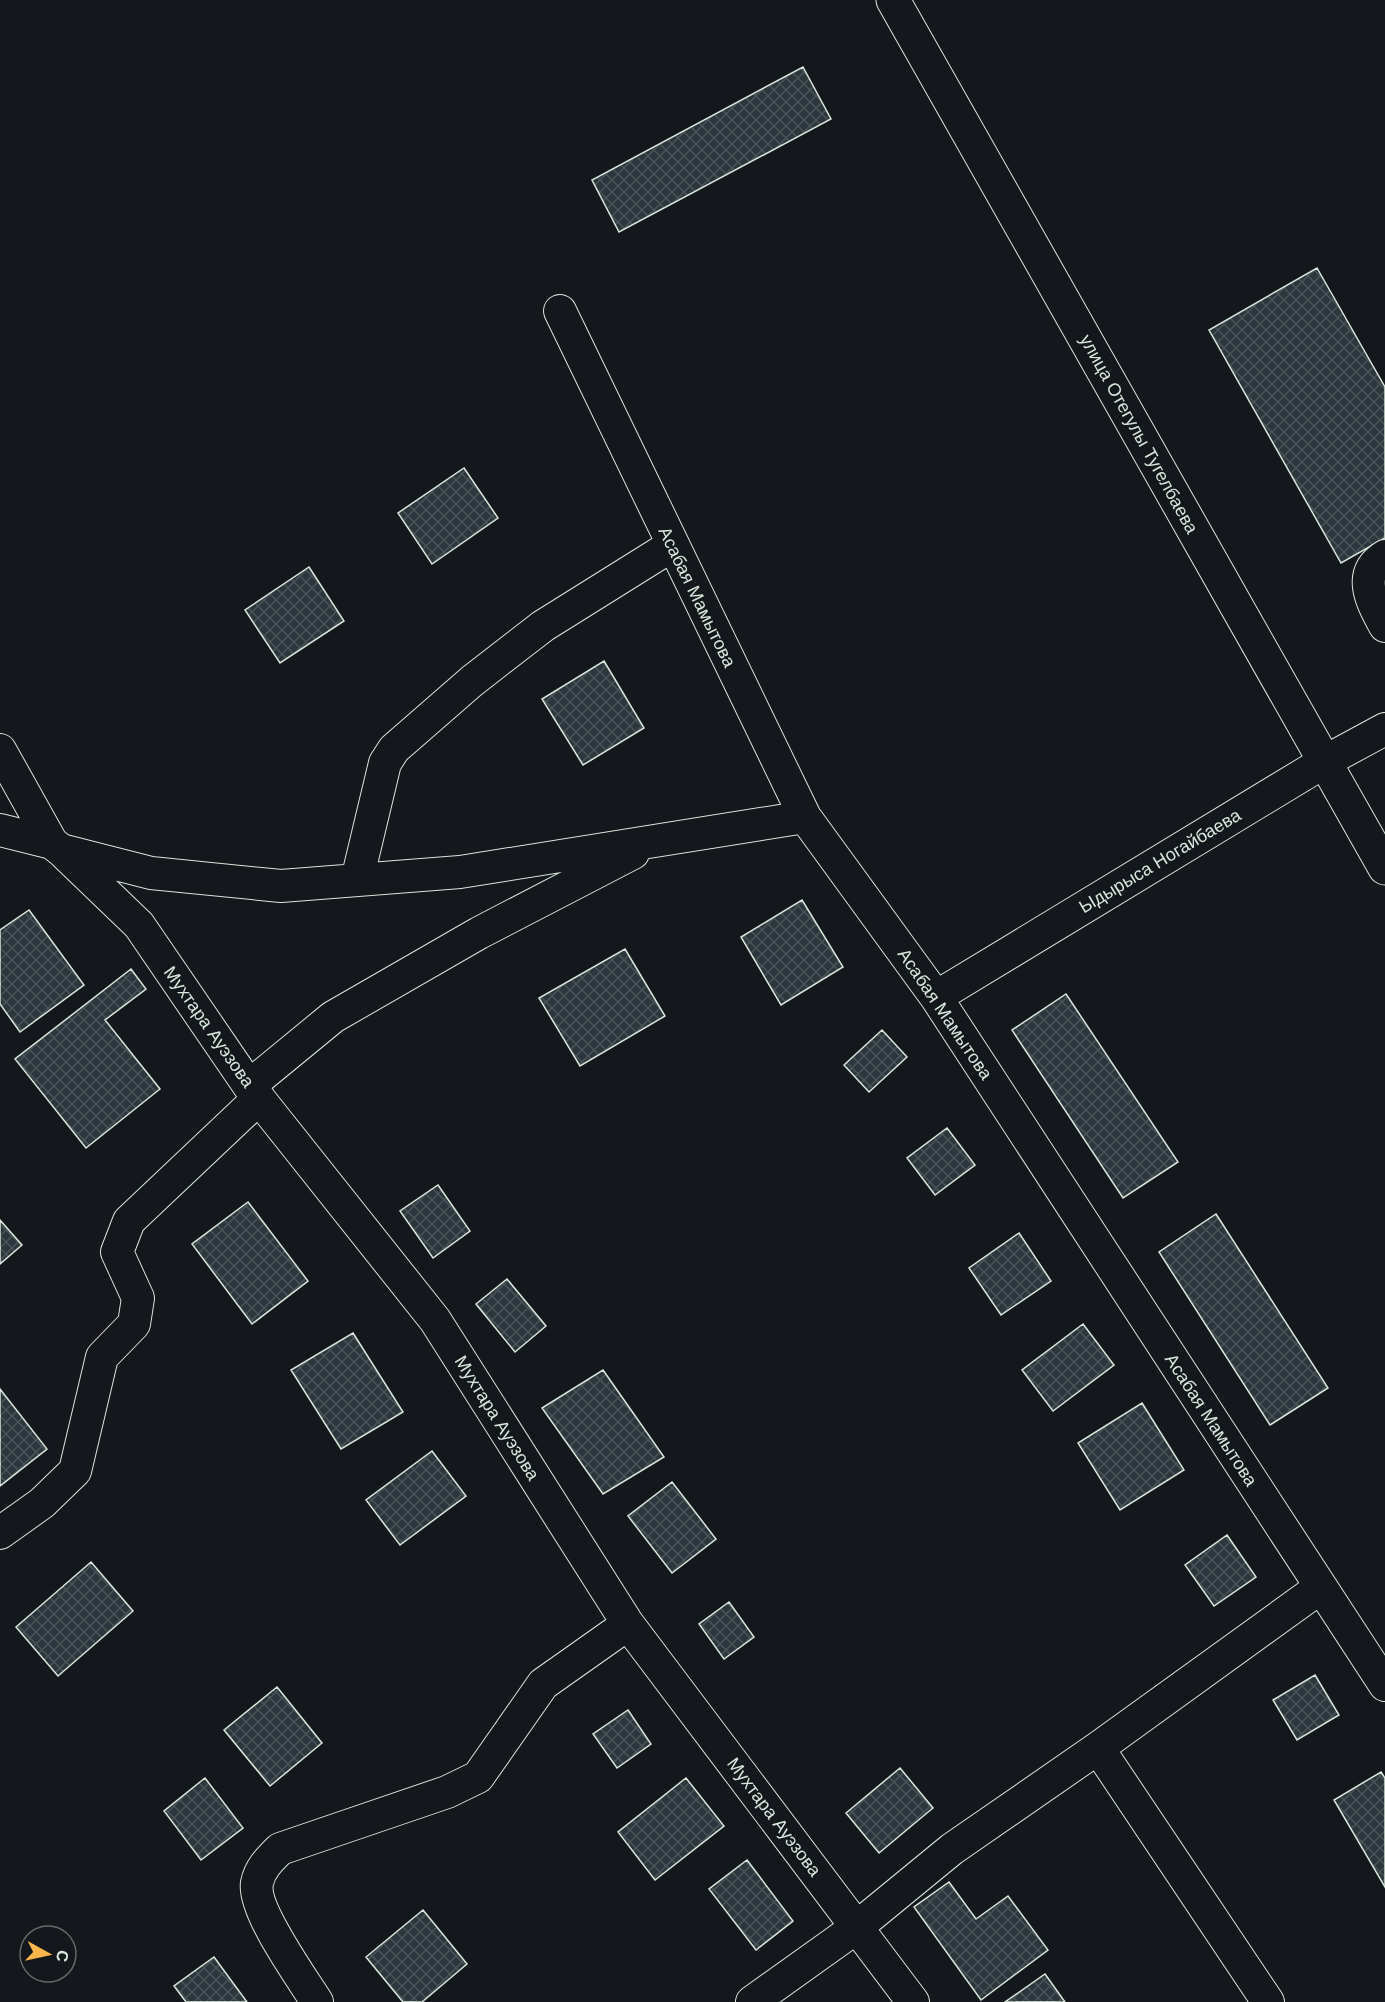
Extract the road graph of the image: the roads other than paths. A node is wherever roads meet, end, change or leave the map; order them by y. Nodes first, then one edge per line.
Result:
1 (893, 0) edge
2 (560, 311) dead end
3 (672, 546) junction
4 (1385, 556) edge
5 (1385, 626) edge
6 (1385, 729) edge
7 (0, 750) edge
8 (1324, 762) junction
9 (805, 817) junction
10 (1372, 824) edge
11 (0, 831) edge
12 (655, 842) junction
13 (56, 847) junction
14 (1385, 868) edge
15 (357, 880) junction
16 (936, 997) junction
17 (254, 1092) junction
18 (0, 1533) edge
19 (1321, 1587) junction
20 (628, 1624) junction
21 (1385, 1685) edge
22 (1098, 1748) junction
23 (857, 1927) junction
24 (317, 2002) edge
25 (752, 2002) edge
26 (913, 2002) edge
27 (1268, 2002) edge

1 - 8 main road, улица Отегулы Тугелбаева
2 - 3 street, Асабая Мамытова
3 - 9 street, Асабая Мамытова
3 - 15 street
4 - 5 street
6 - 8 street, Ыдырыса Ногайбаева
7 - 13 street
8 - 10 main road, улица Отегулы Тугелбаева
8 - 16 street, Ыдырыса Ногайбаева
9 - 12 street
9 - 16 street, Асабая Мамытова
10 - 14 main road, улица Отегулы Тугелбаева
11 - 13 street
12 - 15 street
12 - 17 street
13 - 15 street
13 - 17 street, Мухтара Ауэзова
16 - 19 street, Асабая Мамытова
17 - 18 street
17 - 20 street, Мухтара Ауэзова
19 - 21 street, Асабая Мамытова
19 - 22 street
20 - 23 street, Мухтара Ауэзова
20 - 24 street
22 - 23 street
22 - 27 street
23 - 25 street
23 - 26 street, Мухтара Ауэзова

